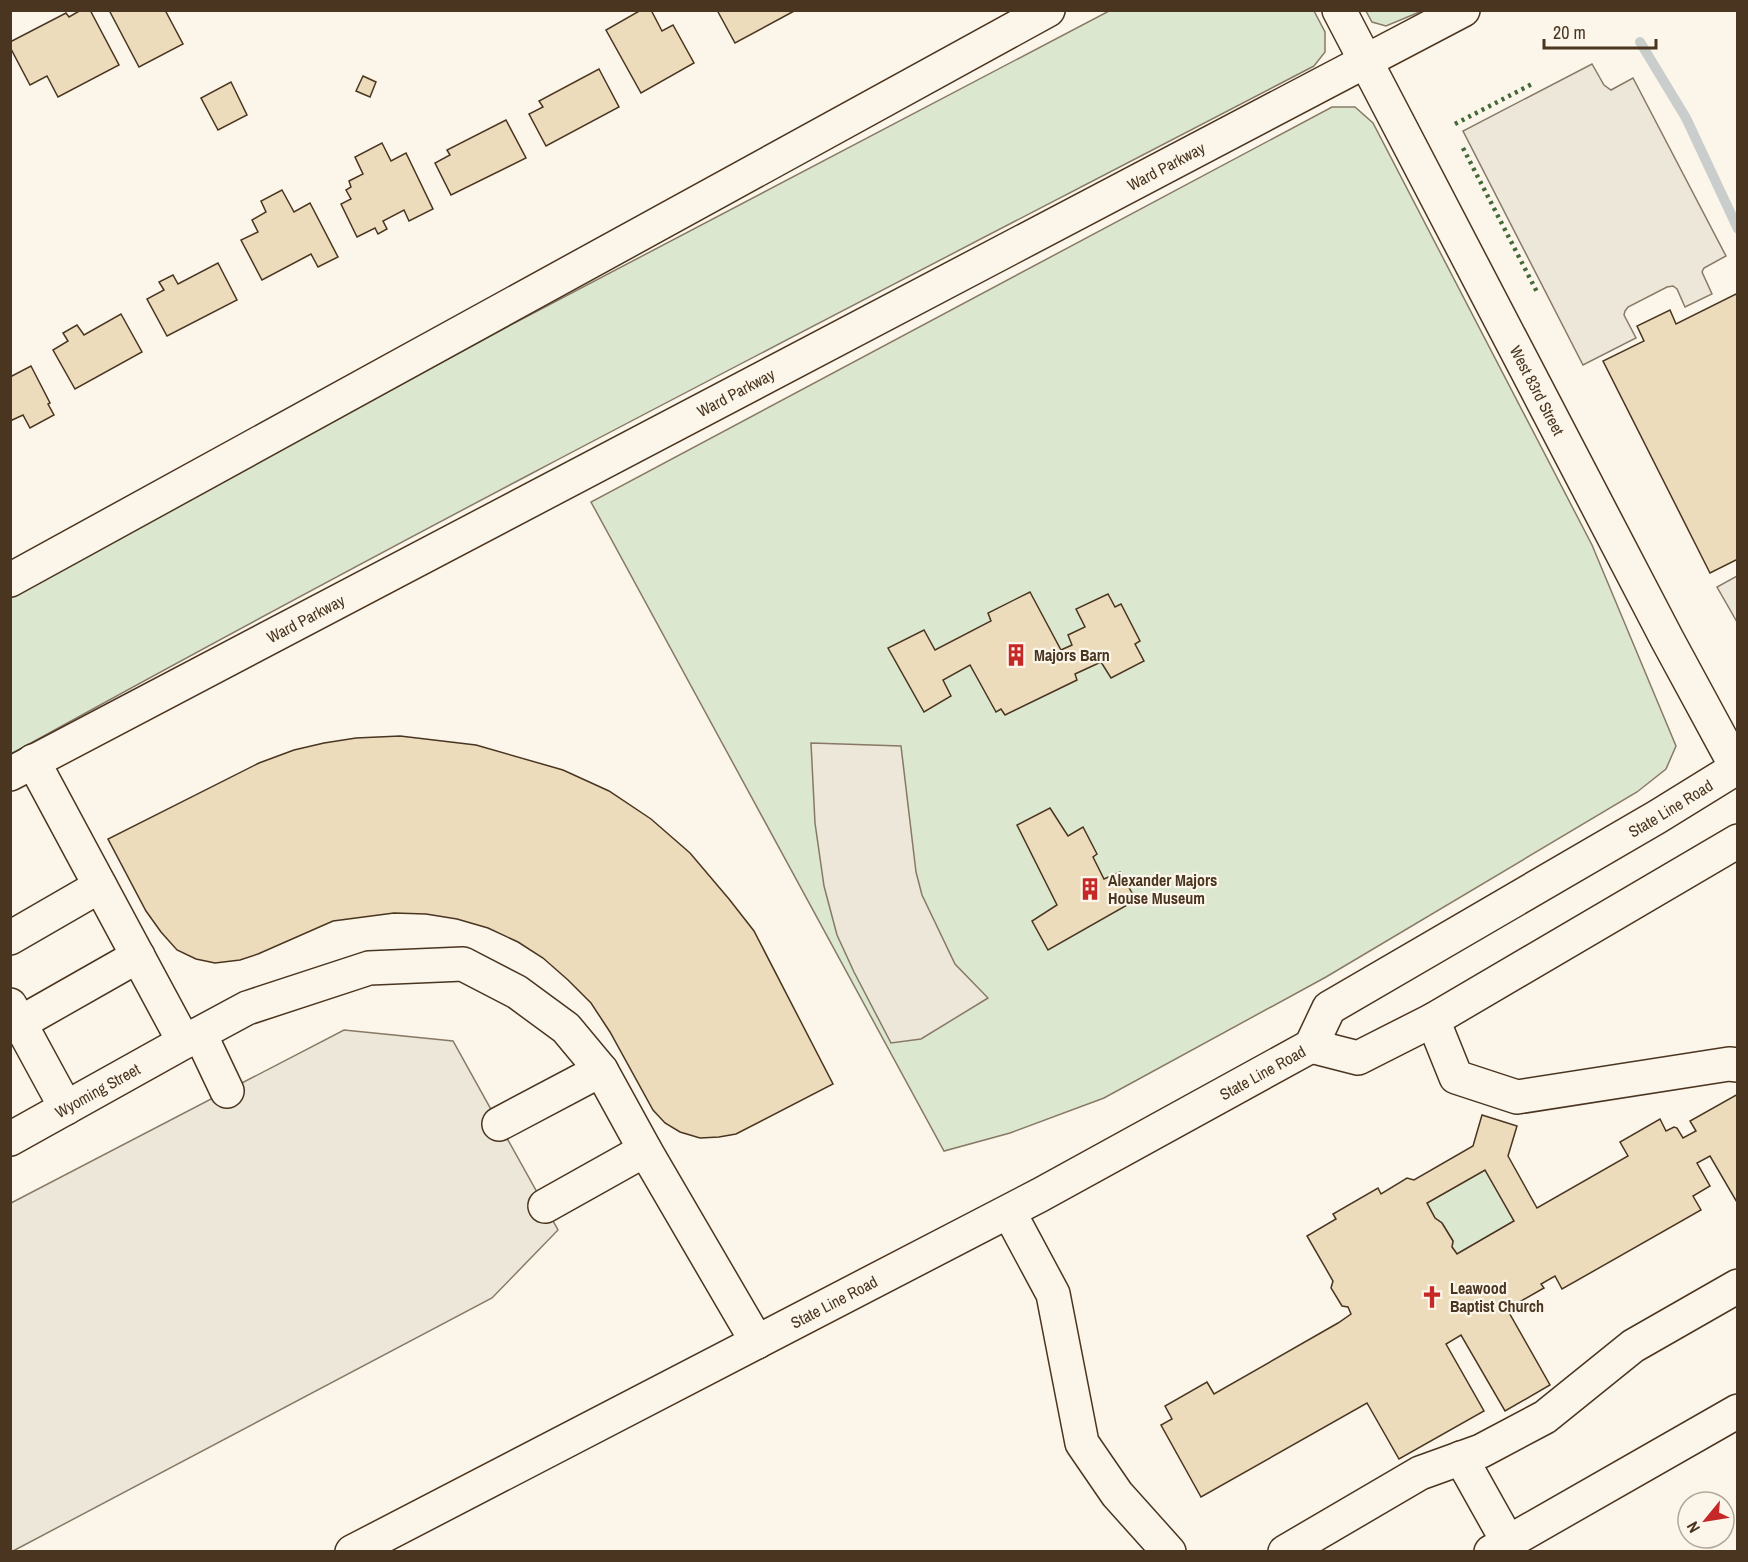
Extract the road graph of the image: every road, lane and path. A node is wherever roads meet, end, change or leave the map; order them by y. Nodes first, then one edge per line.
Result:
1 (1048, 10) edge
2 (1340, 10) edge
3 (1463, 10) edge
4 (1366, 61) junction
5 (10, 580) edge
6 (22, 767) edge
7 (1737, 768) edge
8 (1737, 841) edge
9 (100, 886) junction
10 (10, 938) edge
11 (138, 956) junction
12 (15, 1014) edge
13 (1433, 1020) junction
14 (192, 1038) junction
15 (1311, 1046) junction
16 (1737, 1065) edge
17 (601, 1070) junction
18 (227, 1091) dead end
19 (66, 1108) junction
20 (499, 1124) dead end
21 (10, 1138) edge
22 (645, 1150) junction
23 (545, 1206) dead end
24 (1009, 1212) junction
25 (1737, 1286) edge
26 (757, 1342) junction
27 (1737, 1411) edge
28 (1461, 1458) junction
29 (1500, 1547) edge
30 (352, 1551) edge
31 (1169, 1551) edge
32 (1285, 1551) edge

1 - 5 main road
2 - 4 main road, West 83rd Street
3 - 4 main road, Ward Parkway
4 - 6 main road, Ward Parkway
4 - 7 main road, West 83rd Street
6 - 9 main road
7 - 15 main road, State Line Road
8 - 13 main road, State Line Road
9 - 10 main road
9 - 11 main road
11 - 12 main road
11 - 14 main road
12 - 19 main road
13 - 15 main road, State Line Road
13 - 16 main road
14 - 17 main road, Wyoming Street
14 - 18 main road
14 - 19 main road, Wyoming Street
15 - 24 main road, State Line Road
17 - 20 main road
17 - 22 main road, Wyoming Street
19 - 21 main road, Wyoming Street
22 - 23 main road
22 - 26 main road, Wyoming Street
24 - 26 main road, State Line Road
24 - 31 main road
25 - 28 main road
26 - 30 main road, State Line Road
27 - 29 main road
28 - 29 main road
28 - 32 main road

